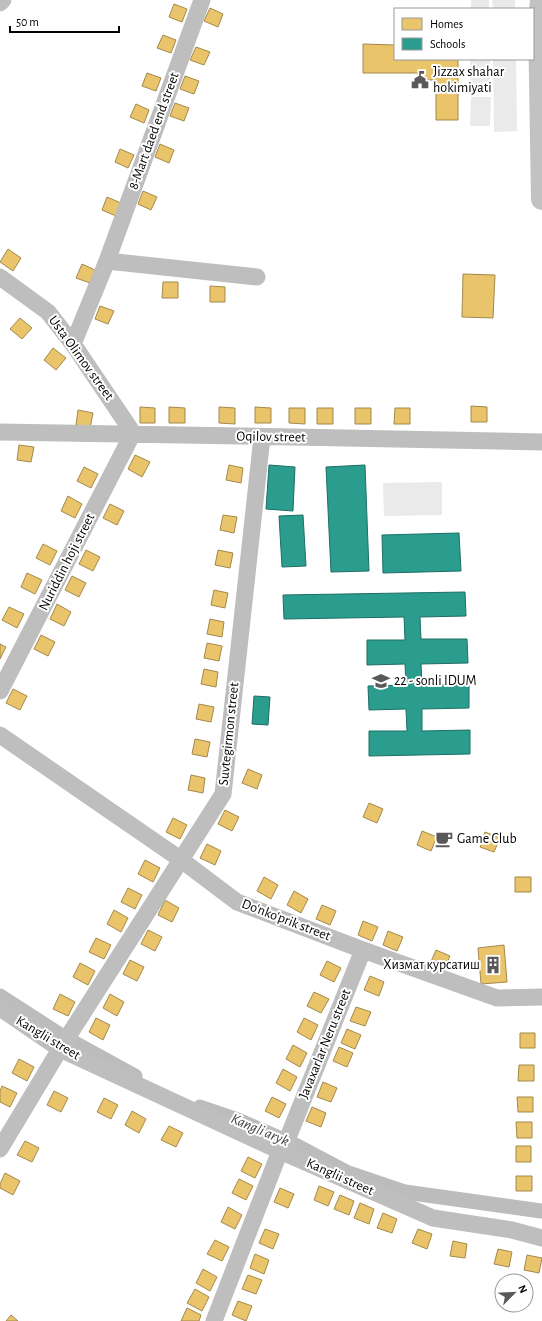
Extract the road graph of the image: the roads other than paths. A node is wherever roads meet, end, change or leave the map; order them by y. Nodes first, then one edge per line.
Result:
1 (3, 0) edge
2 (202, 0) edge
3 (541, 0) edge
4 (0, 3) edge
5 (542, 199) edge
6 (106, 261) junction
7 (0, 277) edge
8 (257, 277) dead end
9 (73, 344) junction
10 (0, 432) edge
11 (133, 433) junction
12 (262, 437) junction
13 (542, 442) edge
14 (0, 691) edge
15 (0, 736) edge
16 (180, 859) junction
17 (363, 950) junction
18 (542, 996) edge
19 (0, 1008) edge
20 (65, 1043) junction
21 (284, 1145) junction
22 (0, 1149) edge
23 (542, 1238) edge
24 (214, 1321) edge

1 - 4 street
2 - 6 street, 8-Mart daed end street
3 - 5 main road
6 - 8 street
6 - 9 street, 8-Mart daed end street
7 - 9 street, Usta Olimov street
9 - 11 street, Usta Olimov street
10 - 11 street, Oqilov street
11 - 12 street, Oqilov street
11 - 14 street, Nuriddin hoji street
12 - 13 street, Oqilov street
12 - 16 street, Suvtegirmon street
15 - 16 street, Do'nko'prik street
16 - 17 street, Do'nko'prik street
16 - 20 street, Suvtegirmon street
17 - 18 street, Do'nko'prik street
17 - 21 street, Javaxarlar Neru street
19 - 20 street, Kanglii street
20 - 21 street, Kanglii street
20 - 22 street, Suvtegirmon street
21 - 23 street, Kanglii street
21 - 24 street, Javaxarlar Neru street

